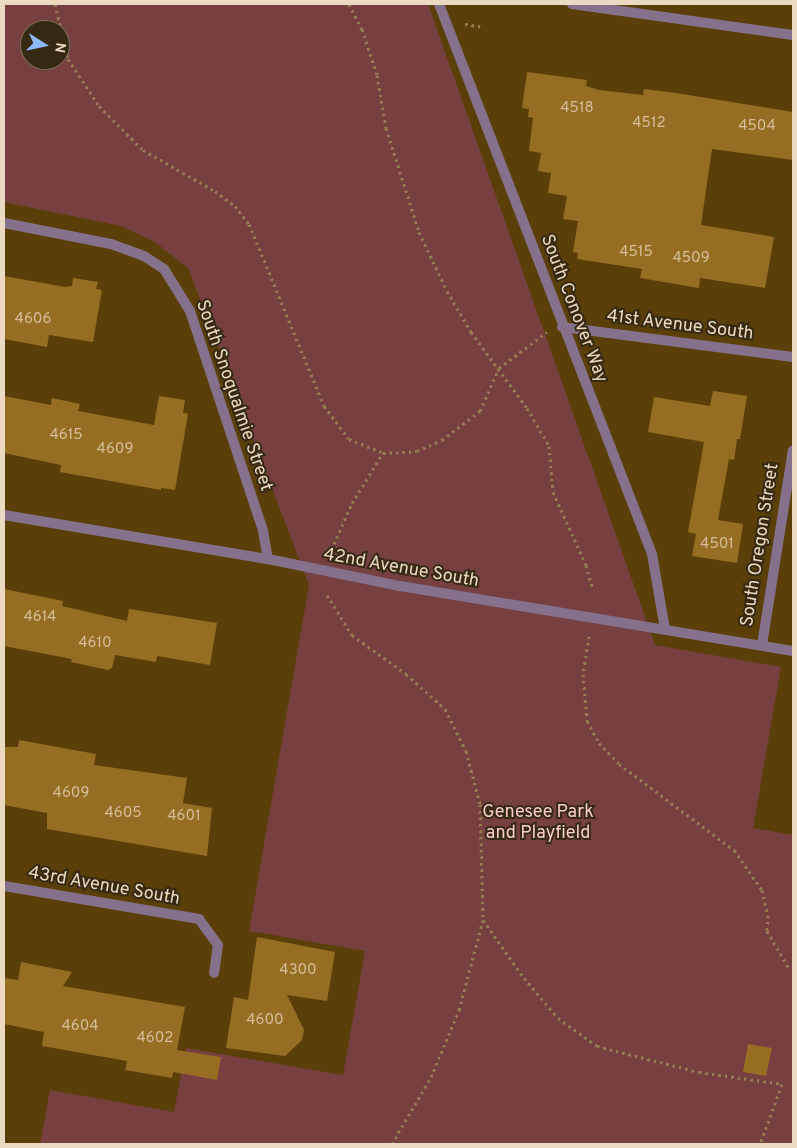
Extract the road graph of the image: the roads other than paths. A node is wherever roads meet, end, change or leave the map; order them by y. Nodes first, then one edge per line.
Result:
1 (439, 4) edge
2 (572, 4) edge
3 (793, 35) edge
4 (4, 223) edge
5 (558, 328) junction
6 (793, 357) edge
7 (793, 450) edge
8 (4, 515) edge
9 (268, 559) junction
10 (665, 629) junction
11 (762, 645) junction
12 (793, 651) edge
13 (4, 886) edge
14 (214, 973) dead end

1 - 5 street, South Conover Way
2 - 3 street
4 - 9 street, South Snoqualmie Street
5 - 6 street, 41st Avenue South
5 - 10 street, South Conover Way
7 - 11 street, South Oregon Street
8 - 9 street, 42nd Avenue South
9 - 10 street, 42nd Avenue South
10 - 11 street, 42nd Avenue South
11 - 12 street, 42nd Avenue South
13 - 14 street, 43rd Avenue South

